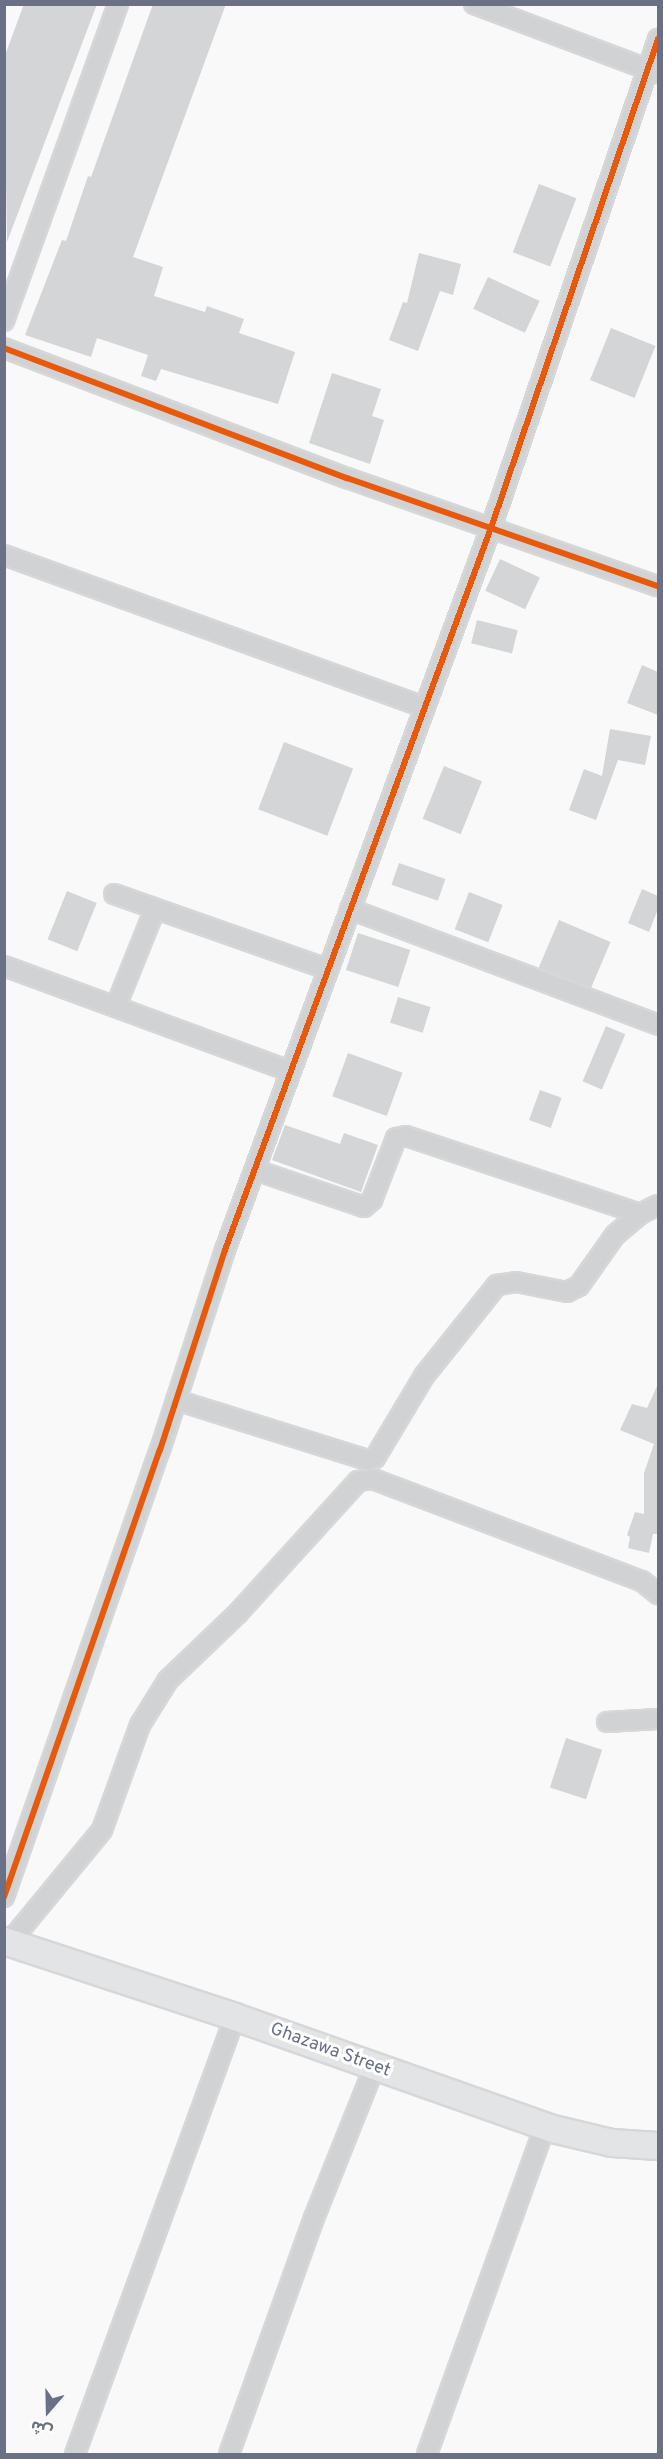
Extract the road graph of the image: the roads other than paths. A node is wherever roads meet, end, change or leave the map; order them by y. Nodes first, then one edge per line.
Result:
1 (118, 4) edge
2 (474, 4) edge
3 (658, 39) edge
4 (653, 71) edge
5 (4, 321) edge
6 (4, 348) edge
7 (491, 528) junction
8 (4, 555) edge
9 (658, 586) edge
10 (422, 706) junction
11 (114, 894) dead end
12 (155, 909) junction
13 (350, 909) junction
14 (4, 966) edge
15 (327, 969) junction
16 (116, 1006) junction
17 (658, 1025) edge
18 (290, 1071) junction
19 (255, 1170) junction
20 (658, 1205) edge
21 (640, 1214) junction
22 (176, 1400) junction
23 (658, 1594) edge
24 (658, 1719) edge
25 (607, 1722) dead end
26 (4, 1897) edge
27 (7, 1942) edge
28 (235, 2017) junction
29 (374, 2068) junction
30 (545, 2126) junction
31 (658, 2146) edge
32 (75, 2454) edge
33 (229, 2454) edge
34 (428, 2454) edge

1 - 5 street
2 - 4 street
3 - 4 street
4 - 7 street
6 - 7 street
7 - 9 street
7 - 10 street
8 - 10 street
10 - 13 street
11 - 12 street
12 - 15 street
12 - 16 street
13 - 15 street
13 - 17 street
14 - 16 street
15 - 18 street
16 - 18 street
18 - 19 street
19 - 21 street
19 - 22 street
20 - 21 street
21 - 22 street
22 - 26 street
23 - 27 street
24 - 25 street
27 - 28 main road, Ghazawa Street
28 - 29 main road, Ghazawa Street
28 - 32 street
29 - 30 main road, Ghazawa Street
29 - 33 street
30 - 31 main road, Ghazawa Street
30 - 34 street

